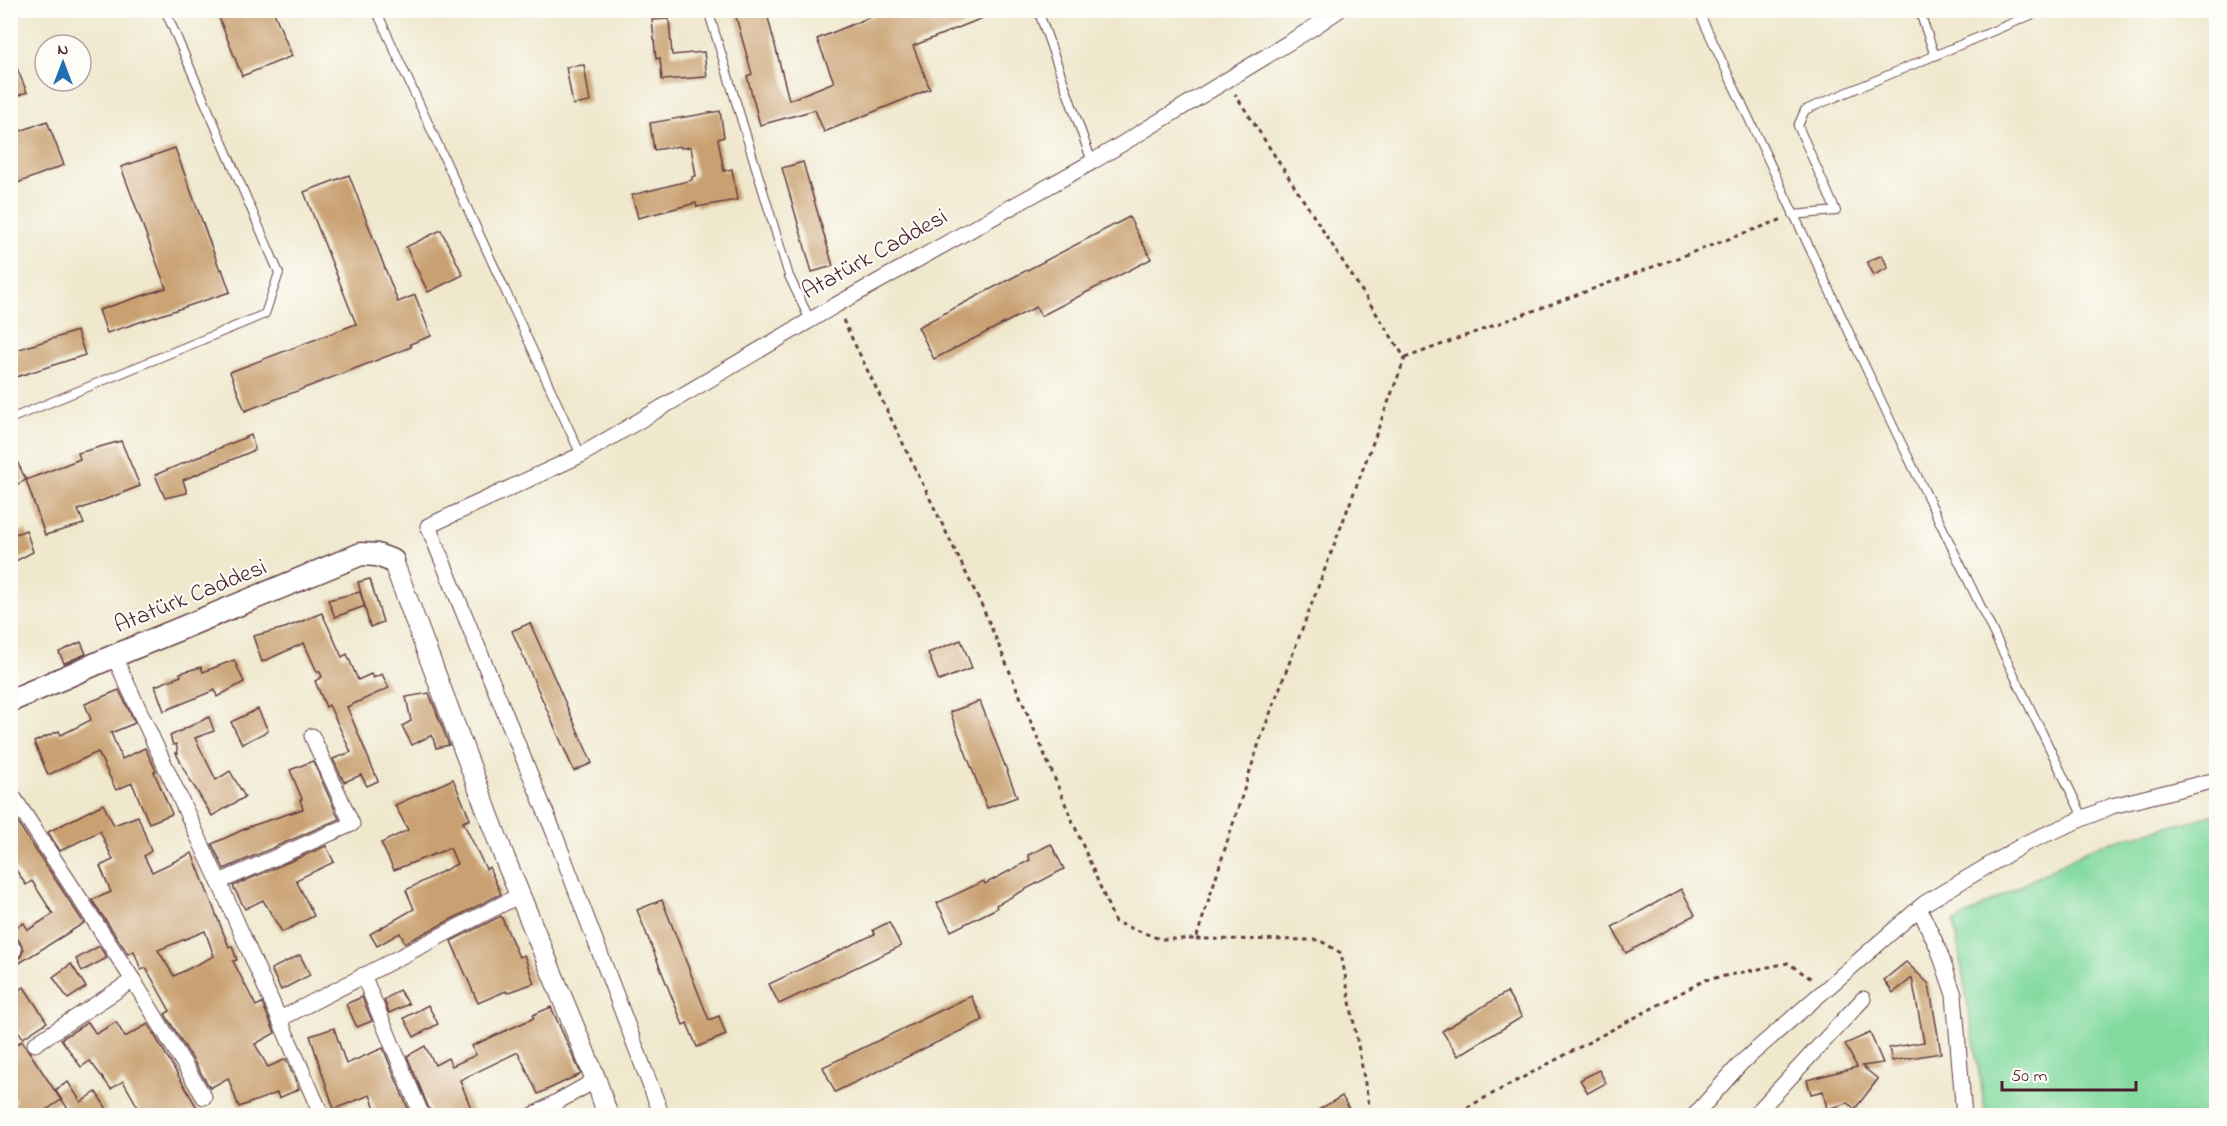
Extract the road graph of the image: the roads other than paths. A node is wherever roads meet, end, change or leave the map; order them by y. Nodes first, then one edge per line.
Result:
1 (165, 10) edge
2 (376, 10) edge
3 (708, 10) edge
4 (1038, 10) edge
5 (1339, 10) edge
6 (1698, 10) edge
7 (1919, 10) edge
8 (2043, 10) edge
9 (1935, 56) junction
10 (1092, 162) junction
11 (1794, 215) junction
12 (810, 320) junction
13 (10, 419) edge
14 (581, 455) junction
15 (393, 561) joint
16 (114, 656) junction
17 (10, 701) edge
18 (312, 736) dead end
19 (2217, 780) edge
20 (10, 792) edge
21 (2084, 819) junction
22 (219, 882) junction
23 (520, 895) junction
24 (1919, 908) junction
25 (363, 975) junction
26 (133, 980) junction
27 (1863, 999) dead end
28 (280, 1018) junction
29 (35, 1044) dead end
30 (596, 1080) junction
31 (204, 1097) dead end
32 (322, 1116) edge
33 (422, 1116) edge
34 (532, 1116) edge
35 (608, 1116) edge
36 (662, 1116) edge
37 (1694, 1116) edge
38 (1754, 1116) edge
39 (1964, 1116) edge

1 - 13 lane
2 - 14 lane
3 - 12 lane
4 - 10 lane
5 - 10 street, Atatürk Caddesi
6 - 11 lane
7 - 9 lane
8 - 9 lane
9 - 11 lane
10 - 12 street, Atatürk Caddesi
11 - 21 lane
12 - 14 street, Atatürk Caddesi
14 - 36 street, Atatürk Caddesi
15 - 16 main road, Atatürk Caddesi
15 - 23 street
16 - 17 main road, Atatürk Caddesi
16 - 22 street
18 - 22 street
19 - 21 street
20 - 26 street
21 - 24 street
22 - 28 street
23 - 25 street
23 - 30 street
24 - 37 street
24 - 39 street
25 - 28 street
25 - 33 street
26 - 29 street
26 - 31 street
27 - 38 street
28 - 32 street
30 - 34 street
30 - 35 street

